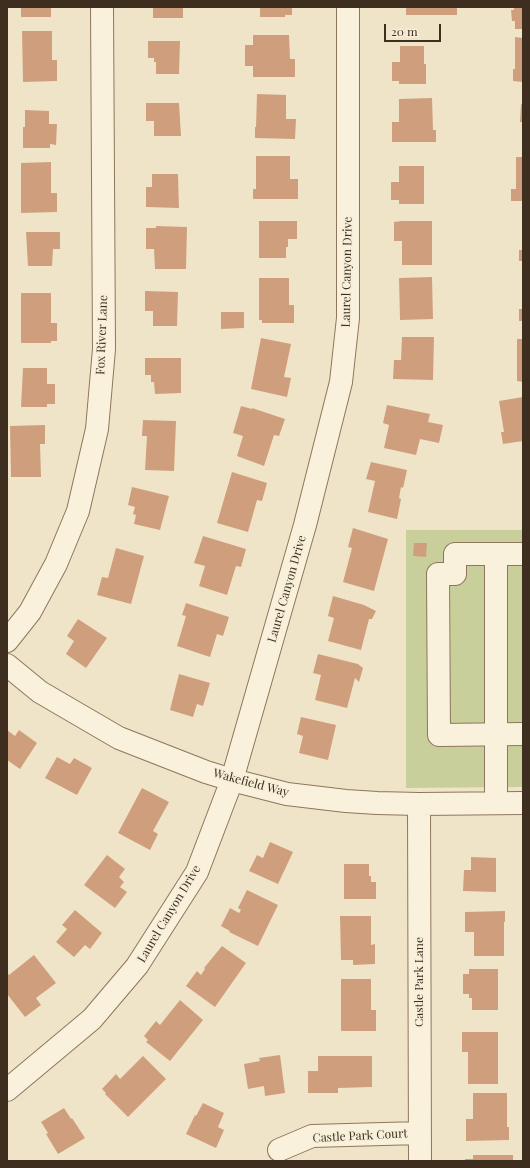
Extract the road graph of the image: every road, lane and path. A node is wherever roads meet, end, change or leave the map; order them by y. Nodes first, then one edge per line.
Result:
1 (102, 7) edge
2 (348, 7) edge
3 (496, 554) junction
4 (523, 554) edge
5 (7, 641) edge
6 (7, 665) edge
7 (523, 734) edge
8 (496, 735) junction
9 (232, 780) junction
10 (496, 803) junction
11 (523, 803) edge
12 (419, 804) junction
13 (7, 1090) edge
14 (419, 1133) junction
15 (279, 1150) dead end
16 (420, 1161) edge

1 - 5 street, Fox River Lane
2 - 9 street, Laurel Canyon Drive
3 - 4 street
3 - 8 street
3 - 8 street
6 - 9 street, Wakefield Way
7 - 8 street
8 - 10 street
9 - 12 street, Wakefield Way
9 - 13 street, Laurel Canyon Drive
10 - 11 street, Wakefield Way
10 - 12 street, Wakefield Way
12 - 14 street, Castle Park Lane
14 - 15 street, Castle Park Court
14 - 16 street, Castle Park Lane

